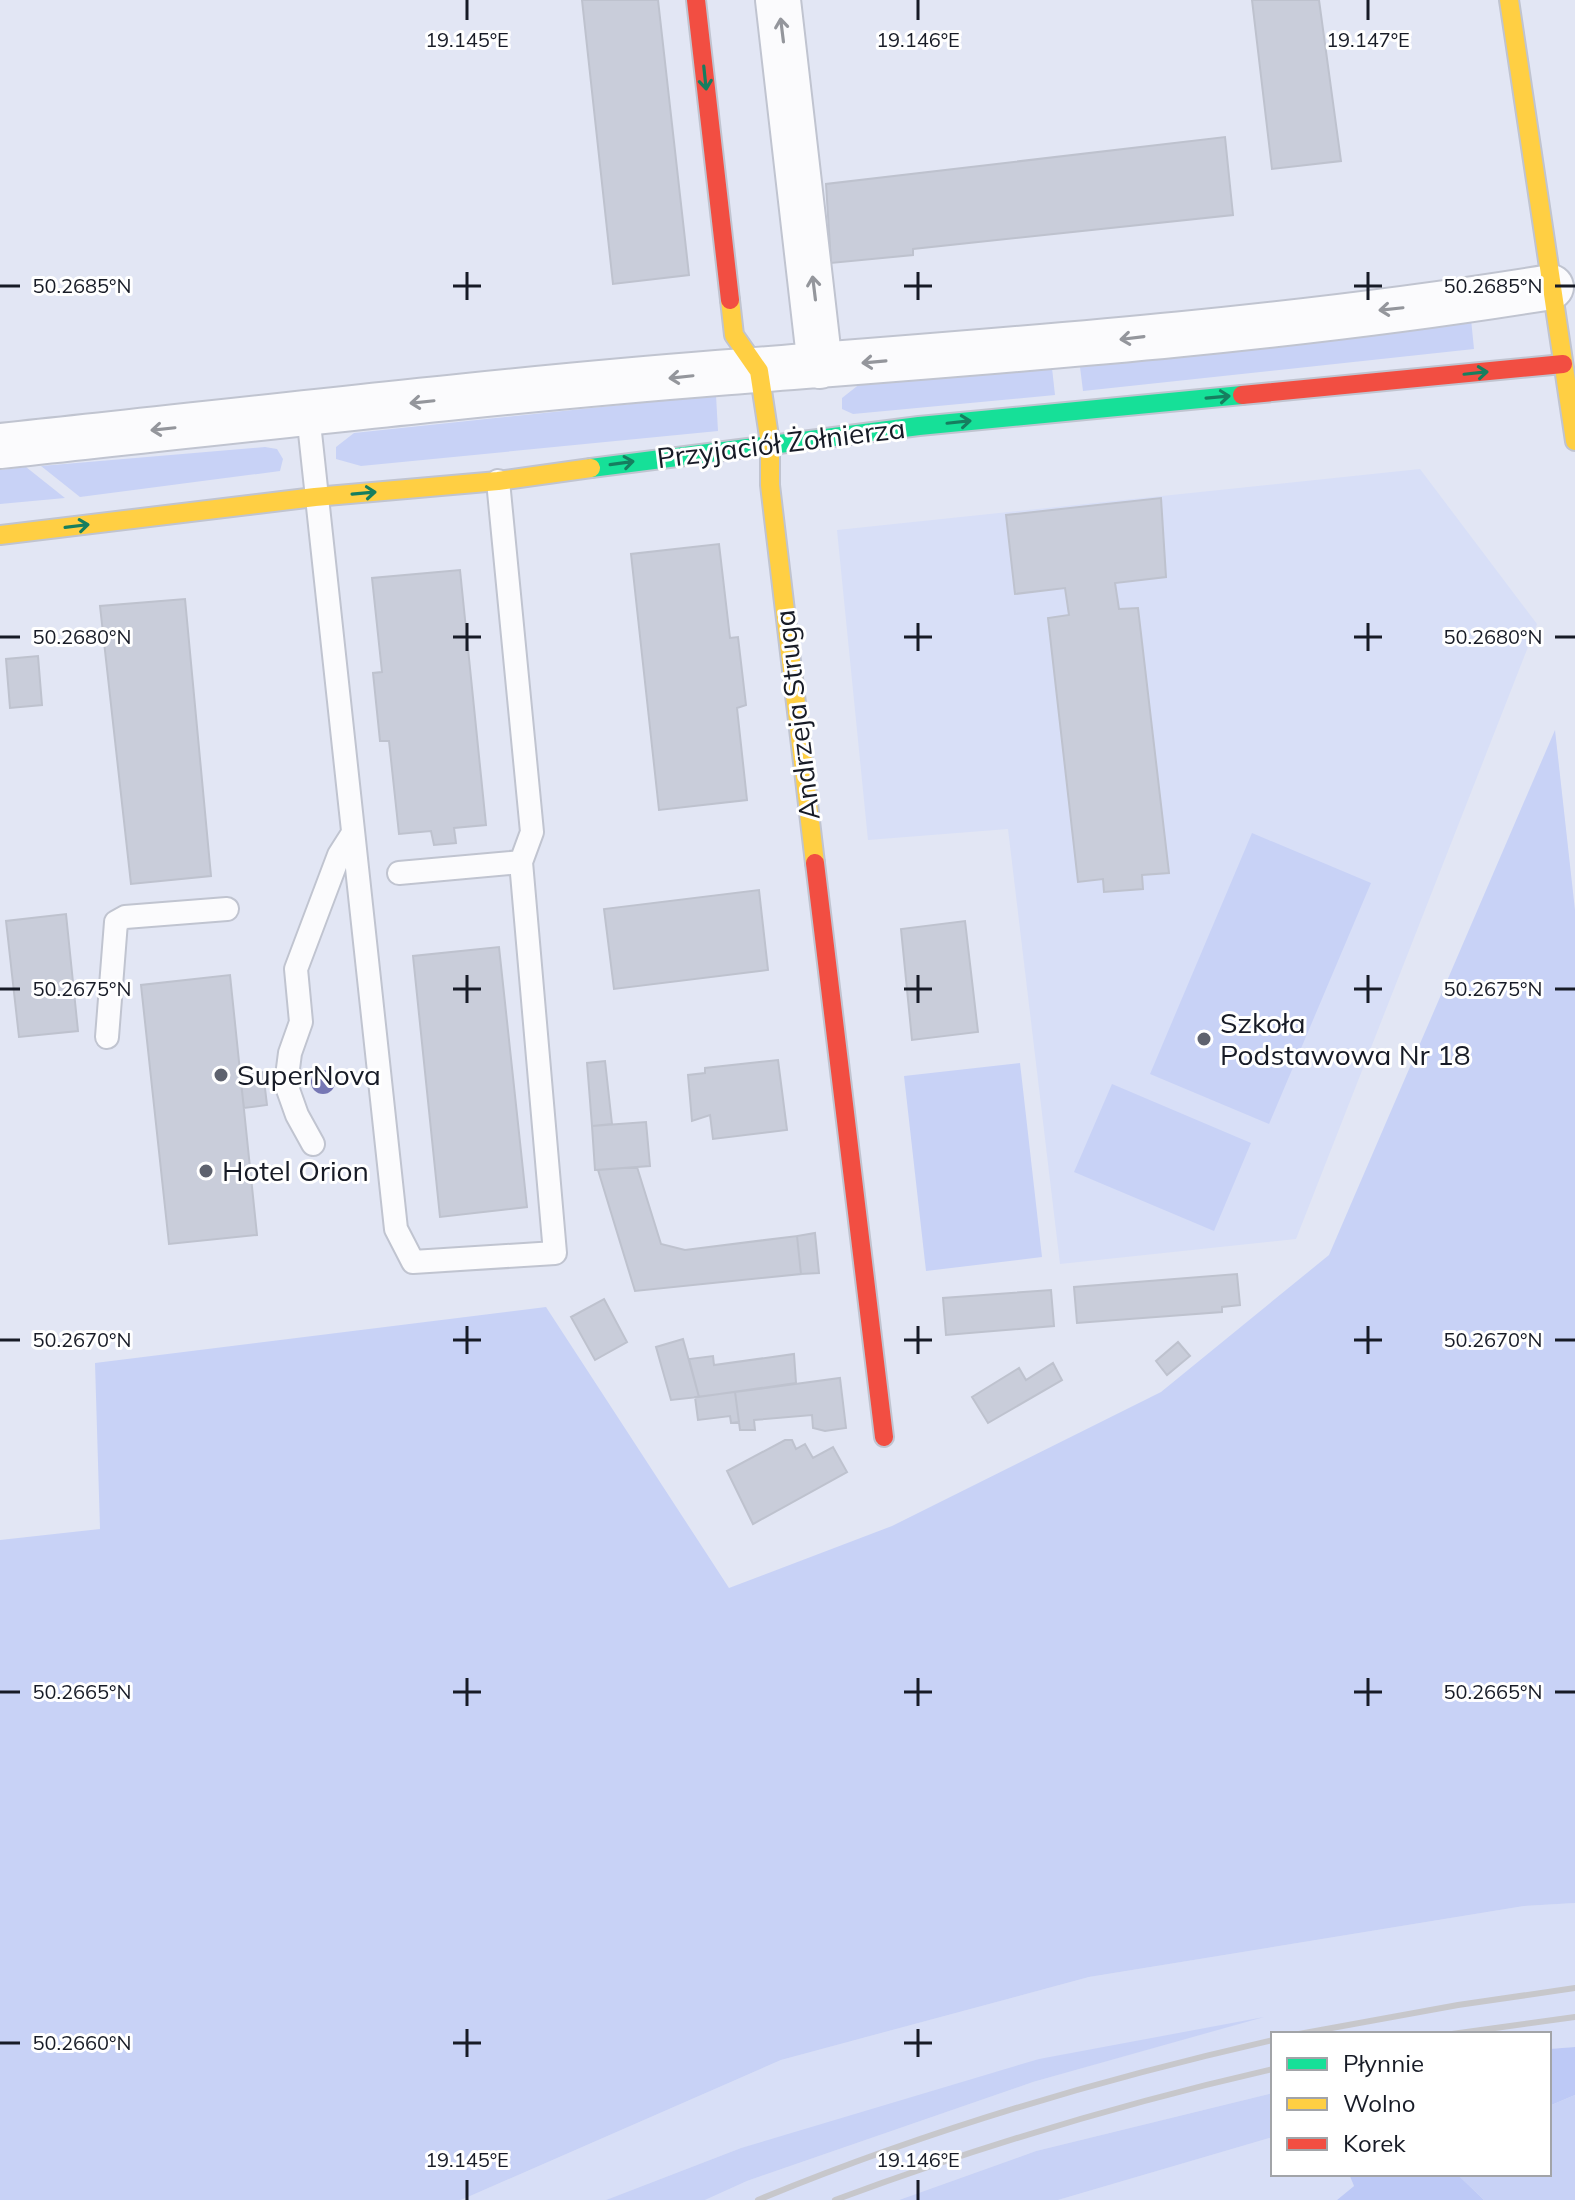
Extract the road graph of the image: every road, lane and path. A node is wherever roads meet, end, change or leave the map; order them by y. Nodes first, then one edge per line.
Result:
1 (696, 0) edge
2 (778, 0) edge
3 (1509, 0) edge
4 (1551, 287) junction
5 (1563, 364) junction
6 (820, 366) junction
7 (759, 371) junction
8 (308, 414) junction
9 (1575, 441) edge
10 (770, 443) junction
11 (0, 446) edge
12 (498, 481) junction
13 (315, 497) junction
14 (0, 535) edge
15 (353, 833) junction
16 (521, 862) junction
17 (399, 873) dead end
18 (227, 909) dead end
19 (107, 1037) dead end
20 (313, 1144) dead end
21 (884, 1437) dead end

1 -> 7 street, Andrzeja Struga
6 -> 2 street
3 - 4 street
4 - 5 street
4 -> 6 street
5 - 9 street
10 -> 5 street, Przyjaciół Żołnierza
6 - 7 street
7 -> 8 street
7 - 10 street, Andrzeja Struga
8 -> 11 street
8 - 13 lane
12 -> 10 street, Przyjaciół Żołnierza
10 - 21 street, Andrzeja Struga
13 -> 12 street, Przyjaciół Żołnierza
12 - 16 lane
14 -> 13 street, Przyjaciół Żołnierza
13 - 15 lane
15 - 16 lane
15 - 20 lane
16 - 17 lane
18 - 19 lane

